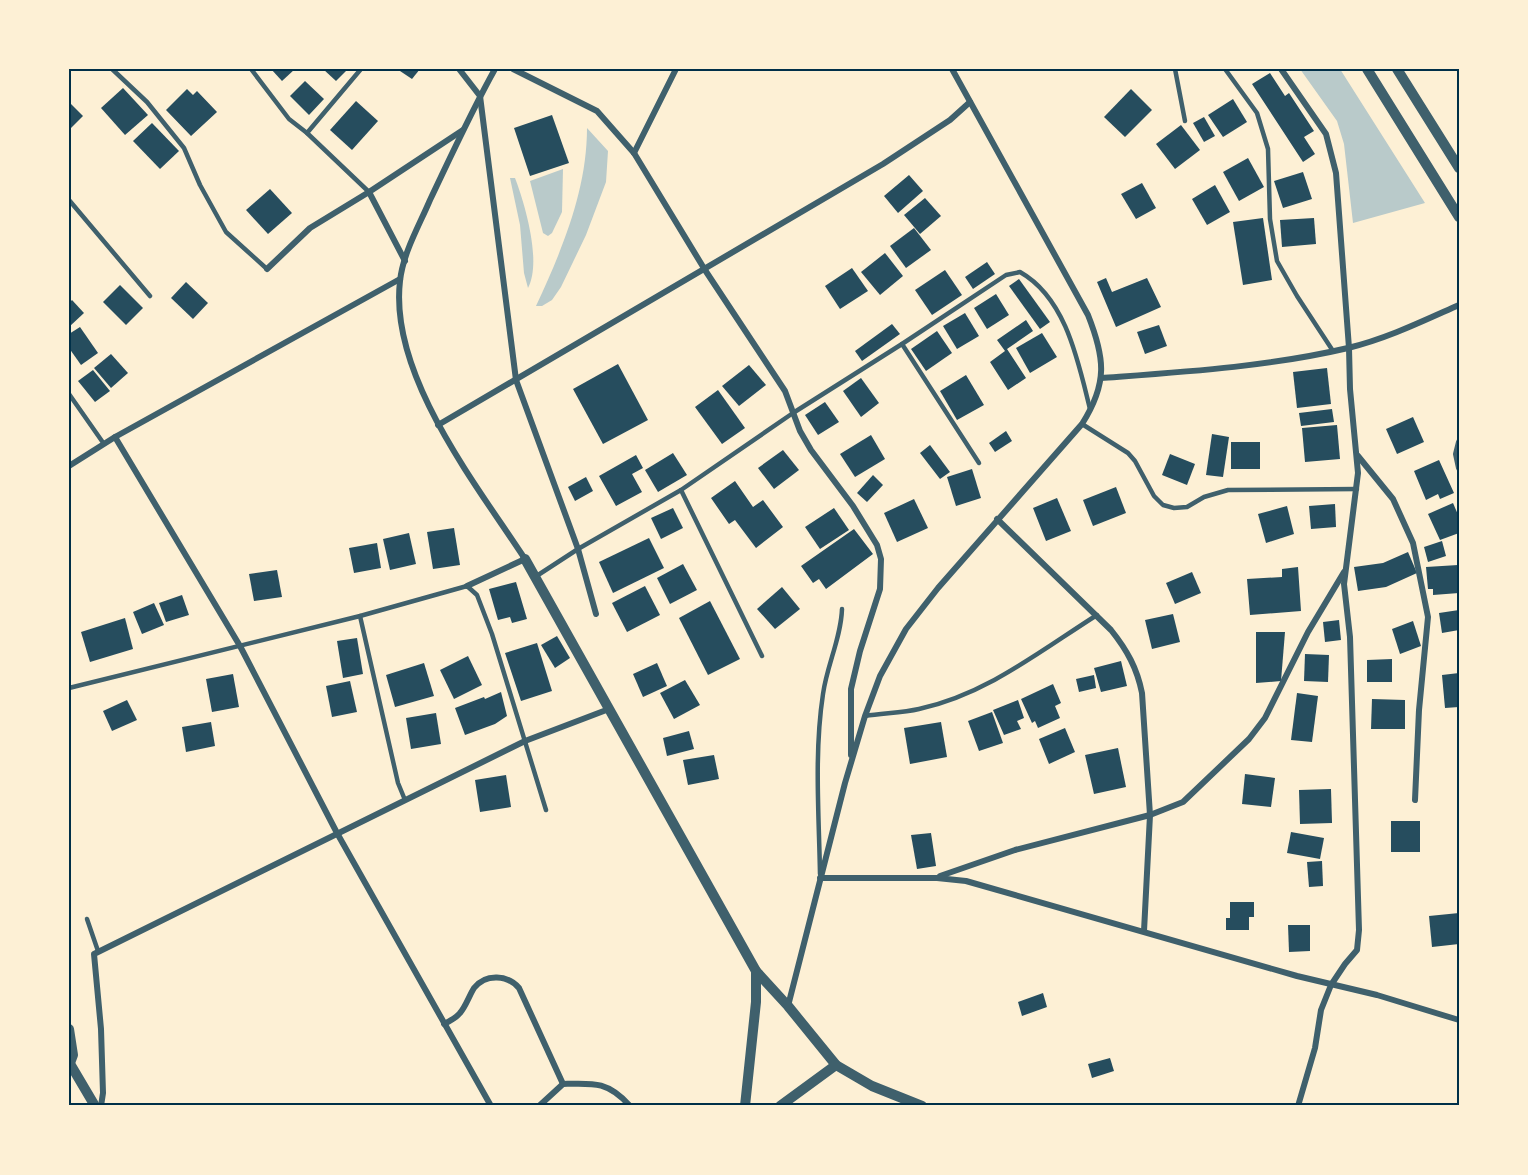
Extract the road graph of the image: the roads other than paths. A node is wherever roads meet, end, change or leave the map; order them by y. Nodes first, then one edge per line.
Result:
1 (111, 69) edge
2 (251, 69) edge
3 (361, 69) edge
4 (459, 69) edge
5 (495, 69) edge
6 (513, 69) edge
7 (676, 69) edge
8 (952, 69) edge
9 (1175, 69) edge
10 (1225, 69) edge
11 (1281, 69) edge
12 (1367, 69) edge
13 (1397, 69) edge
14 (480, 96) junction
15 (970, 102) junction
16 (1185, 121) dead end
17 (463, 129) junction
18 (307, 133) junction
19 (634, 153) junction
20 (1459, 168) edge
21 (369, 192) junction
22 (69, 200) edge
23 (1459, 217) edge
24 (405, 261) junction
25 (267, 269) joint
26 (705, 270) junction
27 (400, 279) junction
28 (150, 296) dead end
29 (1459, 305) edge
30 (902, 344) junction
31 (1349, 348) junction
32 (1333, 351) junction
33 (1101, 378) junction
34 (516, 380) junction
35 (69, 394) edge
36 (1090, 411) junction
37 (793, 413) junction
38 (1082, 424) junction
39 (438, 425) junction
40 (115, 437) junction
41 (1459, 442) edge
42 (104, 444) junction
43 (1358, 455) junction
44 (978, 463) dead end
45 (69, 466) edge
46 (1459, 468) edge
47 (1357, 489) junction
48 (681, 490) junction
49 (997, 519) junction
50 (578, 549) junction
51 (525, 559) junction
52 (1344, 571) junction
53 (535, 577) junction
54 (467, 586) junction
55 (842, 609) dead end
56 (596, 614) dead end
57 (1097, 615) junction
58 (360, 616) junction
59 (240, 646) junction
60 (762, 656) dead end
61 (69, 688) edge
62 (609, 709) junction
63 (865, 716) junction
64 (525, 741) junction
65 (851, 762) junction
66 (405, 800) junction
67 (1415, 800) dead end
68 (546, 810) dead end
69 (1150, 815) junction
70 (337, 833) junction
71 (820, 878) junction
72 (937, 878) junction
73 (87, 919) dead end
74 (1144, 931) junction
75 (96, 952) junction
76 (756, 971) junction
77 (1331, 984) junction
78 (788, 1006) junction
79 (1459, 1020) edge
80 (444, 1024) junction
81 (69, 1029) edge
82 (70, 1063) edge
83 (836, 1065) junction
84 (563, 1084) junction
85 (95, 1106) edge
86 (101, 1106) edge
87 (490, 1106) edge
88 (538, 1106) edge
89 (630, 1106) edge
90 (745, 1106) edge
91 (780, 1106) edge
92 (922, 1106) edge
93 (1298, 1106) edge

1 - 25 lane
2 - 18 lane
3 - 18 lane
4 - 14 street
5 - 14 street
6 - 19 street
7 - 19 street
8 - 15 street
9 - 16 lane
10 - 32 lane
11 - 31 street
12 - 23 street
13 - 20 street
14 - 17 street
14 - 34 street
15 - 26 street
15 - 33 street
17 - 21 street
17 - 24 street
18 - 21 lane
19 - 26 street
21 - 24 street
21 - 25 street
22 - 28 lane
24 - 27 street
26 - 34 street
26 - 37 street
27 - 39 street
27 - 40 street
29 - 31 street
30 - 36 lane
30 - 37 lane
30 - 44 lane
31 - 32 street
31 - 43 street
32 - 33 street
33 - 36 street
34 - 39 street
34 - 50 street
35 - 42 lane
36 - 38 street
37 - 48 lane
37 - 65 street
38 - 47 lane
38 - 49 street
39 - 51 street
40 - 42 street
40 - 59 street
41 - 46 street
42 - 45 street
43 - 47 street
43 - 67 street
47 - 52 street
48 - 50 lane
48 - 60 lane
49 - 57 street
49 - 63 street
50 - 53 lane
50 - 56 street
51 - 53 street
51 - 54 street
52 - 69 street
52 - 77 street
53 - 62 street
54 - 58 lane
54 - 64 lane
55 - 71 lane
57 - 63 lane
57 - 69 street
58 - 59 lane
58 - 66 lane
59 - 61 lane
59 - 70 street
62 - 64 street
62 - 76 street
63 - 65 street
64 - 66 street
64 - 68 lane
65 - 71 street
66 - 70 street
69 - 72 street
69 - 74 street
70 - 75 street
70 - 80 street
71 - 72 street
71 - 78 street
72 - 74 street
73 - 75 lane
74 - 77 street
75 - 86 street
76 - 78 street
76 - 90 street
77 - 79 street
77 - 93 street
78 - 83 street
80 - 84 street
80 - 87 street
81 - 82 street
82 - 85 street
83 - 91 street
83 - 92 street
84 - 88 street
84 - 89 street

